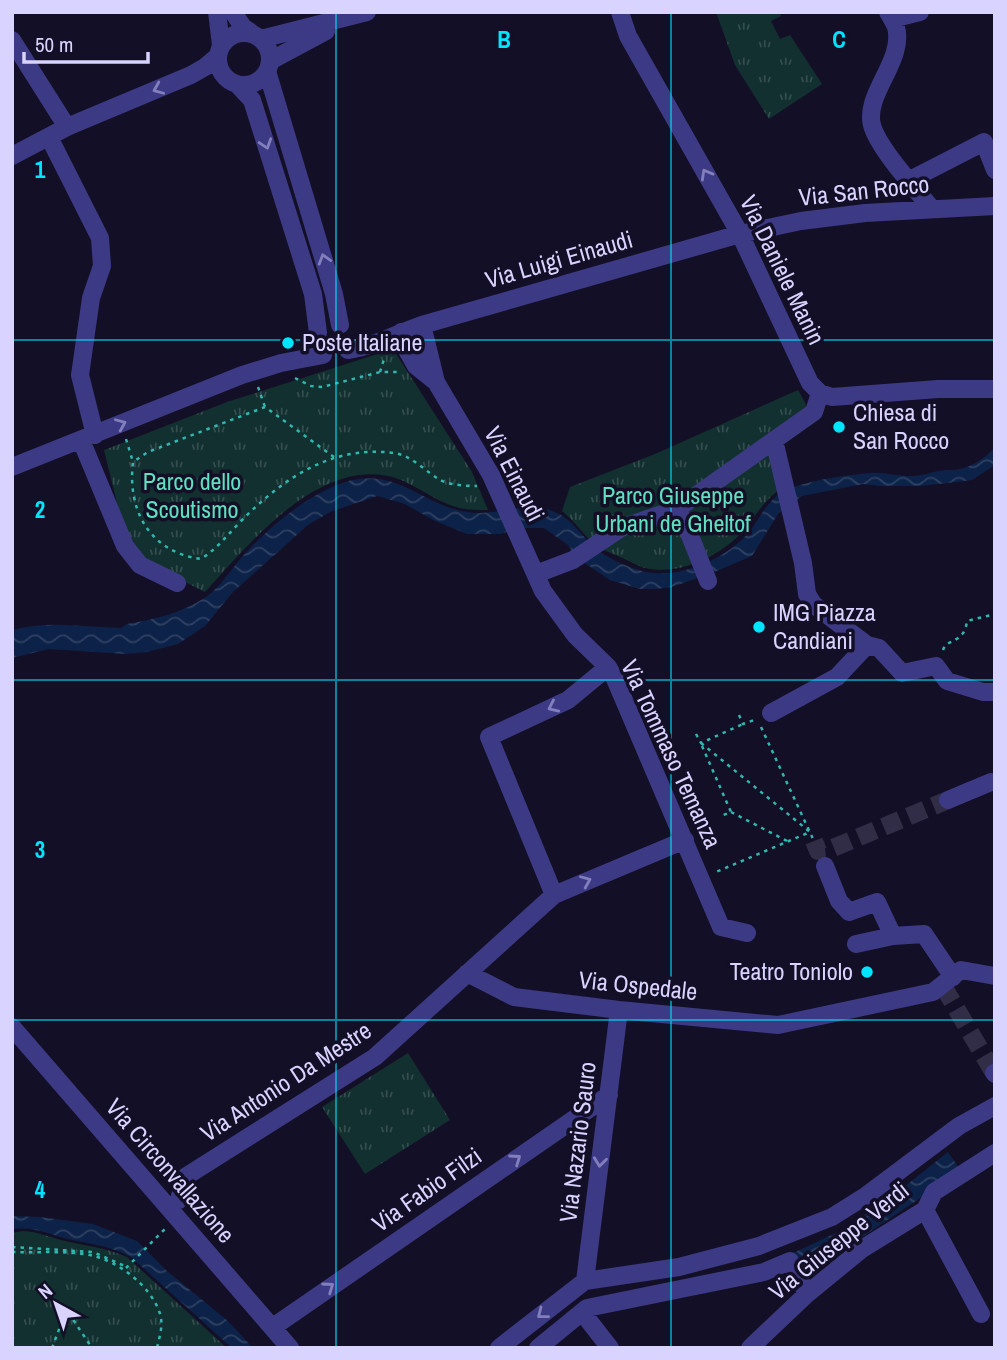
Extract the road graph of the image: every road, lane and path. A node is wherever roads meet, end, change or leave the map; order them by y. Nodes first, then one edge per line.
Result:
1 (217, 12) edge
2 (233, 12) edge
3 (620, 12) edge
4 (920, 12) edge
5 (361, 14) edge
6 (890, 16) edge
7 (257, 36) junction
8 (12, 40) edge
9 (219, 51) junction
10 (269, 66) junction
11 (237, 84) junction
12 (67, 128) junction
13 (50, 136) junction
14 (12, 156) edge
15 (995, 170) edge
16 (910, 180) junction
17 (995, 206) edge
18 (931, 208) junction
19 (740, 233) junction
20 (422, 325) junction
21 (318, 333) junction
22 (397, 334) junction
23 (346, 336) junction
24 (323, 355) junction
25 (385, 356) dead end
26 (380, 372) junction
27 (403, 372) dead end
28 (288, 377) dead end
29 (436, 382) junction
30 (995, 389) edge
31 (820, 393) junction
32 (121, 424) junction
33 (88, 437) junction
34 (774, 440) junction
35 (334, 457) junction
36 (133, 463) junction
37 (12, 467) edge
38 (497, 487) junction
39 (677, 509) junction
40 (536, 575) junction
41 (708, 581) dead end
42 (177, 583) dead end
43 (995, 614) edge
44 (867, 645) junction
45 (936, 666) junction
46 (608, 667) junction
47 (995, 692) edge
48 (739, 715) dead end
49 (764, 716) junction
50 (743, 724) junction
51 (696, 734) dead end
52 (701, 743) junction
53 (991, 782) dead end
54 (948, 800) tunnel mouth
55 (803, 801) dead end
56 (797, 804) junction
57 (731, 812) junction
58 (721, 816) dead end
59 (810, 832) junction
60 (685, 840) junction
61 (788, 841) junction
62 (814, 841) dead end
63 (825, 866) dead end
64 (710, 874) dead end
65 (554, 895) junction
66 (747, 933) dead end
67 (893, 936) junction
68 (856, 944) dead end
69 (467, 973) junction
70 (995, 976) edge
71 (953, 977) junction
72 (619, 1015) junction
73 (16, 1039) edge
74 (609, 1095) junction
75 (995, 1106) edge
76 (995, 1153) edge
77 (179, 1200) dead end
78 (925, 1210) junction
79 (171, 1223) dead end
80 (781, 1238) junction
81 (12, 1249) edge
82 (790, 1261) junction
83 (126, 1269) junction
84 (585, 1281) junction
85 (807, 1294) junction
86 (582, 1312) junction
87 (981, 1314) dead end
88 (273, 1327) junction
89 (89, 1343) junction
90 (52, 1348) edge
91 (92, 1348) edge
92 (97, 1348) edge
93 (157, 1348) edge
94 (290, 1348) edge
95 (499, 1348) edge
96 (538, 1348) edge
97 (610, 1348) edge
98 (750, 1348) edge

1 - 9 street
2 - 7 street
19 -> 3 street, Via Daniele Manin
4 - 6 street
5 - 7 street
5 - 10 street
6 - 16 street
7 - 9 street
7 - 10 street
8 - 12 street
9 - 11 street
9 -> 12 street
10 - 11 street
23 -> 10 street
11 -> 21 street
12 - 13 street
13 - 14 street
13 - 33 street
15 - 16 street
16 - 18 street
17 - 18 street, Via San Rocco
18 - 19 street, Via San Rocco
19 - 20 street, Via Luigi Einaudi
19 - 31 street, Via Daniele Manin
20 - 22 street, Via Luigi Einaudi
20 - 29 street
21 - 23 street
21 - 24 street
22 - 23 street, Via Luigi Einaudi
22 - 29 street
23 - 24 street
32 -> 24 street
25 - 26 path
26 - 27 path
26 - 28 path
29 - 38 street, Via Einaudi
30 - 31 street
31 - 34 street
32 - 33 street
32 - 36 path
33 - 37 street
33 - 42 street
34 - 39 street
34 - 44 street
35 - 36 path
35 - 36 path
35 - 38 path
38 - 40 street, Via Einaudi
39 - 40 street
39 - 41 street
40 - 46 street, Via Tommaso Temanza
43 - 45 path
44 - 45 street
44 - 49 street
45 - 47 street
46 - 60 street, Via Tommaso Temanza
46 -> 65 street
48 - 50 path
49 - 50 path
49 - 56 path
50 - 52 path
51 - 52 path
52 - 57 path
52 - 59 path
53 - 54 street
55 - 56 path
56 - 59 path
57 - 58 path
57 - 61 path
59 - 61 path
59 - 62 path
65 -> 60 street
60 - 66 street, Via Tommaso Temanza
61 - 64 path
63 - 67 street
65 - 69 street, Via Antonio Da Mestre
67 - 68 street
67 - 71 street
69 - 72 street, Via Ospedale
69 - 77 street, Via Antonio Da Mestre
70 - 71 street
71 - 72 street, Via Ospedale
72 - 74 street, Via Nazario Sauro
73 - 88 street, Via Circonvallazione
74 -> 84 street, Via Nazario Sauro
88 -> 74 street, Via Fabio Filzi
75 - 80 street
76 - 78 street, Via Giuseppe Verdi
78 - 85 street, Via Giuseppe Verdi
78 - 87 street
79 - 83 path
80 - 82 street
80 - 84 street
81 - 83 path
82 - 85 street
82 - 86 street
83 - 93 path
84 -> 95 street
85 - 98 street, Via Giuseppe Verdi
86 - 96 street
86 - 97 street
88 - 94 street, Via Circonvallazione
89 - 90 path
89 - 91 path
89 - 92 path

